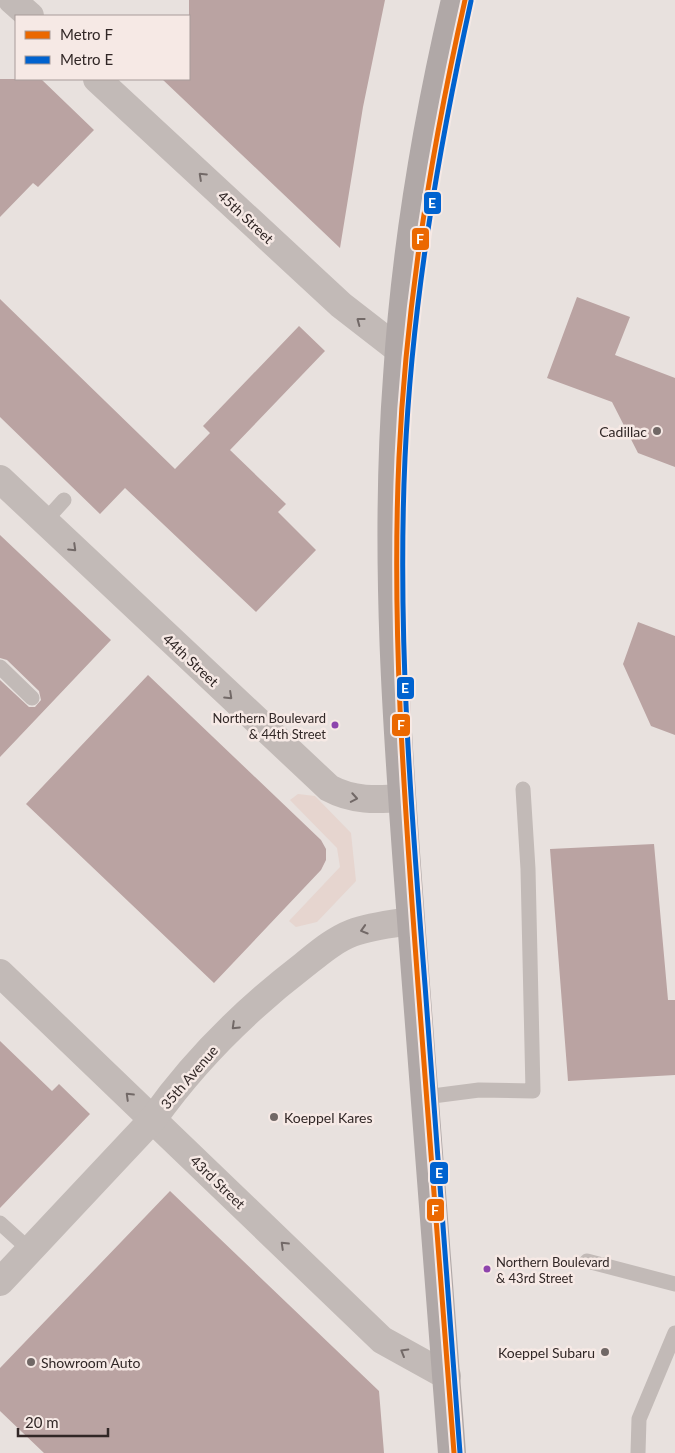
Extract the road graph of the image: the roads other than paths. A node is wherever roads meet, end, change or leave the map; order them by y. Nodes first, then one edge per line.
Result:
1 (12, 0) edge
2 (456, 0) edge
3 (29, 15) edge
4 (98, 80) edge
5 (399, 350) junction
6 (0, 478) edge
7 (64, 500) dead end
8 (45, 521) junction
9 (0, 667) edge
10 (32, 698) dead end
11 (522, 789) dead end
12 (402, 798) junction
13 (412, 921) junction
14 (0, 972) edge
15 (425, 1097) junction
16 (153, 1119) junction
17 (0, 1223) edge
18 (30, 1251) junction
19 (587, 1261) dead end
20 (0, 1282) edge
21 (675, 1284) edge
22 (675, 1333) edge
23 (447, 1376) junction
24 (452, 1453) edge
25 (638, 1453) edge

1 - 3 street
2 - 5 main road
5 -> 4 street, 45th Street
5 - 12 main road
6 - 8 street, 44th Street
7 - 8 lane
8 -> 12 street, 44th Street
9 - 10 lane
11 - 15 lane
12 - 13 main road
13 - 15 main road
13 -> 16 street, 35th Avenue
16 -> 14 street, 43rd Street
15 - 23 main road
16 - 18 street, 35th Avenue
23 -> 16 street, 43rd Street
17 - 18 lane
18 - 20 street, 35th Avenue
19 - 21 lane
22 - 25 lane
23 - 24 main road

